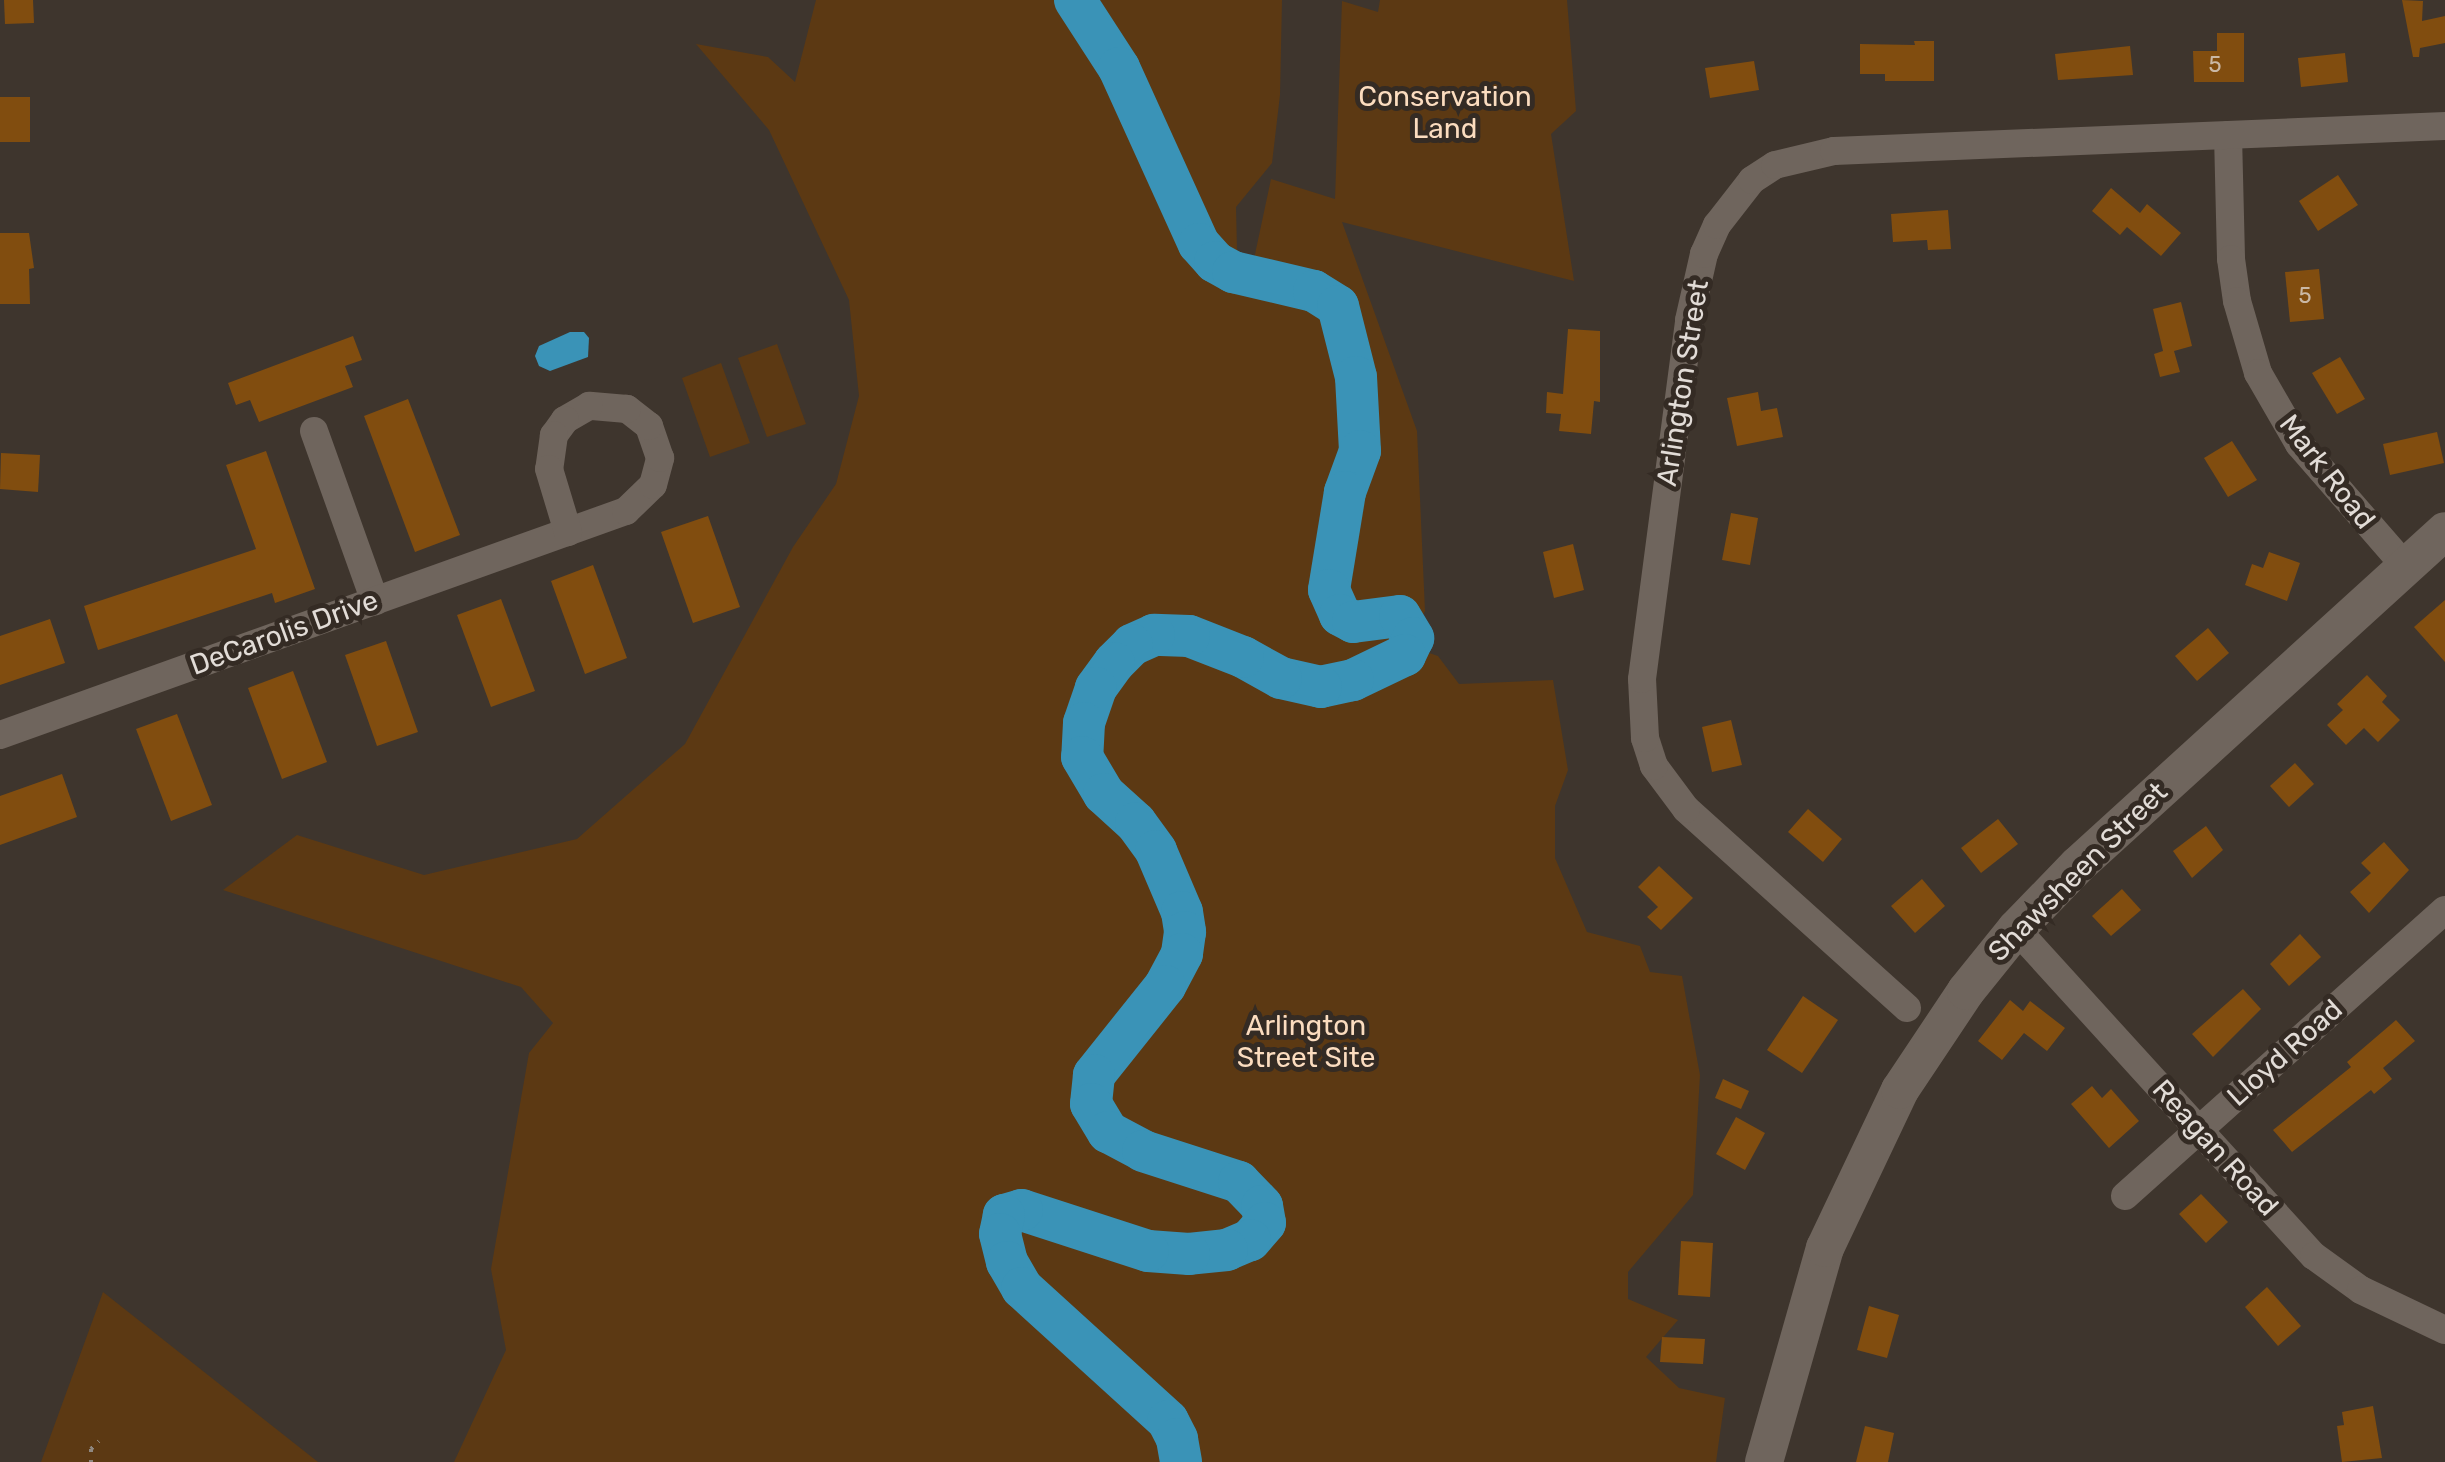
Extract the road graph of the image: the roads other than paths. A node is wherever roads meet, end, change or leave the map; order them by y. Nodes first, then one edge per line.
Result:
1 (2445, 126) edge
2 (2228, 135) junction
3 (314, 431) dead end
4 (2445, 531) edge
5 (568, 532) junction
6 (2406, 567) junction
7 (375, 601) junction
8 (0, 735) edge
9 (2445, 910) edge
10 (2016, 928) junction
11 (1907, 1008) dead end
12 (2199, 1130) junction
13 (2125, 1196) dead end
14 (2445, 1330) edge
15 (1764, 1462) edge

1 - 2 street, Arlington Street
2 - 6 street, Mark Road
2 - 11 street, Arlington Street
3 - 7 street
4 - 6 main road, Shawsheen Street
5 - 5 street, DeCarolis Drive
5 - 7 street, DeCarolis Drive
6 - 10 main road, Shawsheen Street
7 - 8 street, DeCarolis Drive
9 - 12 street, Lloyd Road
10 - 12 street, Reagan Road
10 - 15 main road, Shawsheen Street
12 - 13 street, Lloyd Road
12 - 14 street, Reagan Road

